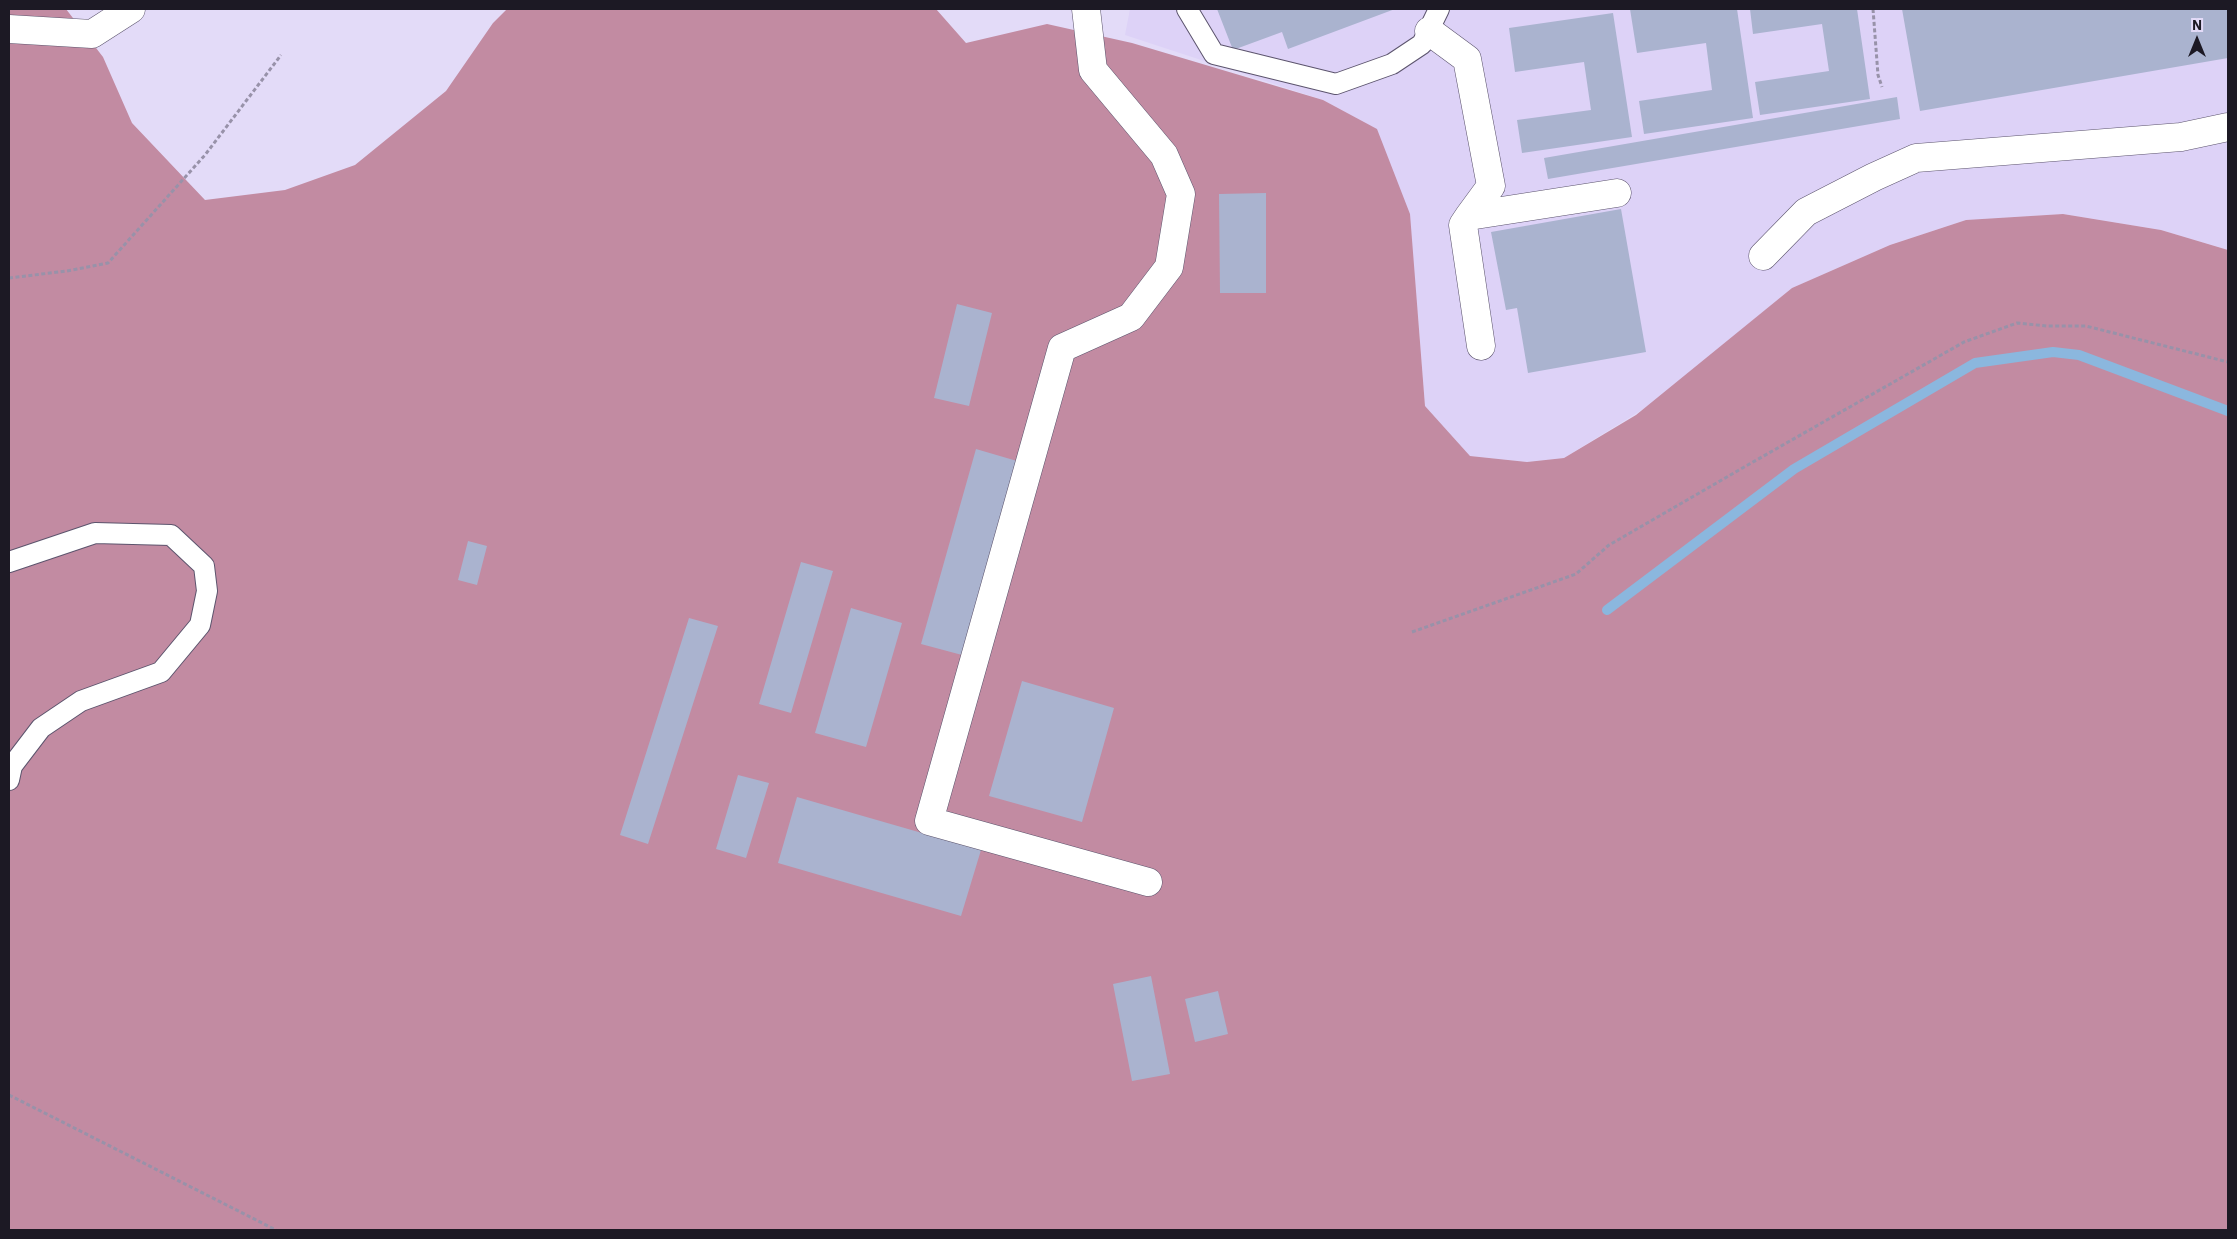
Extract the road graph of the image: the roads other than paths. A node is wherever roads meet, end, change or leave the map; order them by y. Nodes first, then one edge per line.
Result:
1 (131, 9) edge
2 (1086, 9) edge
3 (1187, 9) edge
4 (1434, 20) edge
5 (9, 29) edge
6 (2228, 127) edge
7 (1617, 193) dead end
8 (1469, 216) junction
9 (1763, 256) dead end
10 (1481, 346) dead end
11 (9, 562) edge
12 (9, 780) edge
13 (1148, 882) dead end

1 - 5 street
2 - 13 street
3 - 4 lane
4 - 8 street
6 - 9 street
7 - 8 street
8 - 10 street
11 - 12 lane

